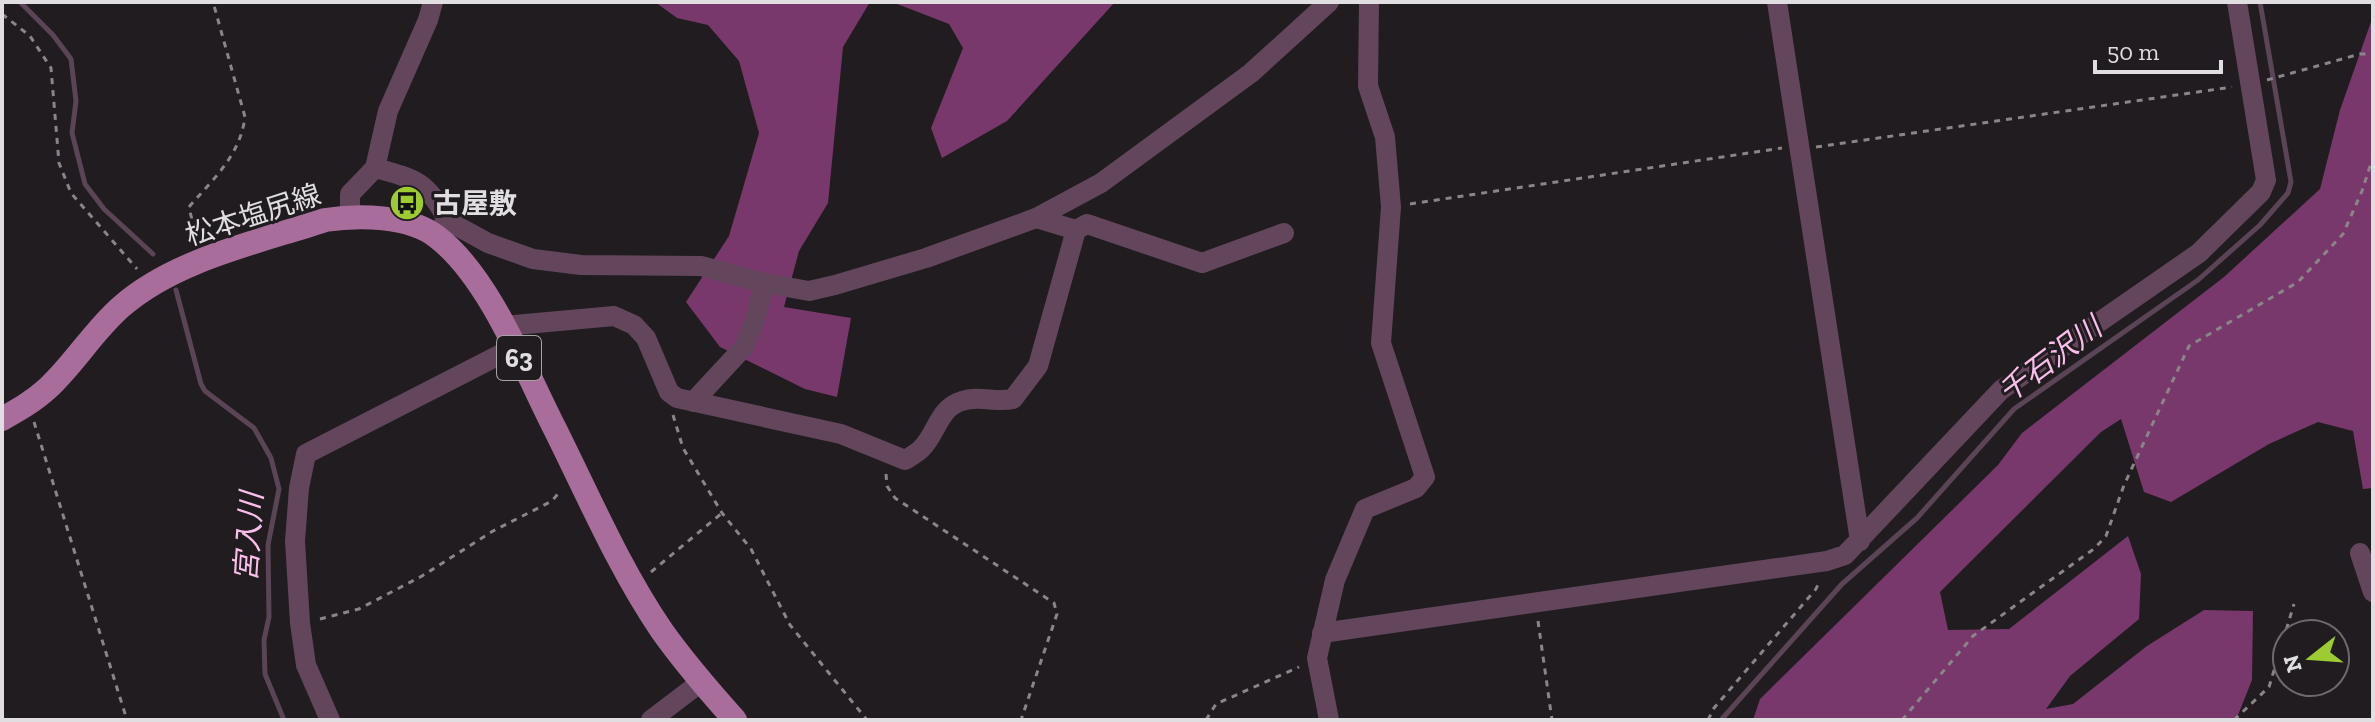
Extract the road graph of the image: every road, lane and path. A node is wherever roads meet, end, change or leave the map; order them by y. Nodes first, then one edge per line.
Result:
1 (213, 2) edge
2 (433, 2) edge
3 (1329, 2) edge
4 (1369, 2) edge
5 (1777, 2) edge
6 (2237, 2) edge
7 (2, 14) edge
8 (2373, 54) edge
9 (2252, 84) junction
10 (1800, 147) junction
11 (2373, 157) edge
12 (375, 168) junction
13 (1391, 207) junction
14 (350, 216) junction
15 (1036, 218) junction
16 (441, 228) junction
17 (1076, 230) junction
18 (1284, 233) dead end
19 (202, 261) junction
20 (764, 283) junction
21 (147, 286) junction
22 (509, 337) junction
23 (685, 400) junction
24 (28, 404) junction
25 (2, 419) edge
26 (890, 454) junction
27 (577, 473) junction
28 (722, 513) junction
29 (1860, 541) junction
30 (2360, 553) dead end
31 (1827, 561) junction
32 (636, 586) junction
33 (2373, 592) edge
34 (1536, 603) junction
35 (2294, 604) dead end
36 (300, 623) junction
37 (1322, 633) junction
38 (1317, 658) junction
39 (701, 682) junction
40 (127, 720) edge
41 (330, 720) edge
42 (651, 720) edge
43 (735, 720) edge
44 (867, 720) edge
45 (1021, 720) edge
46 (1206, 720) edge
47 (1329, 720) edge
48 (1552, 720) edge
49 (1708, 720) edge
50 (1902, 720) edge
51 (2234, 720) edge

1 - 19 path
2 - 12 street
3 - 15 street
4 - 13 street
5 - 10 street
6 - 9 street
7 - 21 path
8 - 9 path
9 - 10 path
9 - 29 street
10 - 13 path
10 - 29 street
11 - 50 path
12 - 14 street
12 - 16 street
13 - 37 street
14 - 16 main road, 松本塩尻線 / 63
14 - 19 main road, 松本塩尻線 / 63
15 - 17 street
15 - 20 street
16 - 20 street
16 - 22 main road, 松本塩尻線 / 63
17 - 18 street
17 - 26 street
19 - 21 main road, 松本塩尻線 / 63
20 - 23 street
21 - 24 main road, 松本塩尻線 / 63
22 - 23 street
22 - 27 main road, 松本塩尻線 / 63
22 - 36 street
23 - 26 street
23 - 28 path
24 - 25 main road, 松本塩尻線 / 63
24 - 40 path
26 - 45 path
27 - 32 main road, 松本塩尻線 / 63
27 - 36 path
28 - 32 path
28 - 44 path
29 - 31 street
30 - 33 street
31 - 34 street
31 - 49 path
32 - 39 main road, 松本塩尻線 / 63
34 - 37 street
34 - 48 path
35 - 51 path
36 - 41 street
37 - 38 street
38 - 46 path
38 - 47 street
39 - 42 street
39 - 43 main road, 松本塩尻線 / 63

